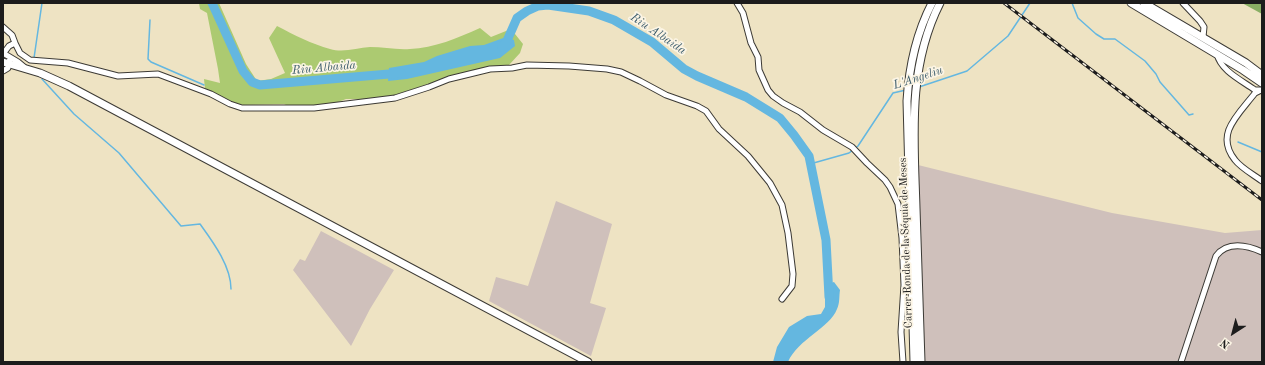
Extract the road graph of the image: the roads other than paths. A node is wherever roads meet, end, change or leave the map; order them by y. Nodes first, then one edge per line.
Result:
1 (737, 3) edge
2 (932, 3) edge
3 (940, 3) edge
4 (1131, 3) edge
5 (1144, 3) edge
6 (1183, 3) edge
7 (3, 27) edge
8 (1203, 37) junction
9 (15, 43) junction
10 (5, 58) edge
11 (915, 64) junction
12 (3, 72) edge
13 (1262, 75) edge
14 (1262, 88) edge
15 (911, 124) junction
16 (1262, 181) edge
17 (1262, 252) edge
18 (782, 299) dead end
19 (588, 362) edge
20 (903, 362) edge
21 (914, 362) edge
22 (921, 362) edge
23 (1182, 362) edge

1 - 20 street
2 - 11 main road
3 - 11 main road
4 - 14 main road
5 - 8 main road
6 - 8 street
7 - 9 street
8 - 13 main road
9 - 10 street
9 - 18 street
10 - 12 street
10 - 19 main road
11 - 15 main road
14 - 16 street
15 - 21 main road, Carrer Ronda de la Séquia de Meses
15 - 22 main road, Carrer Ronda de la Séquia de Meses
17 - 23 street

